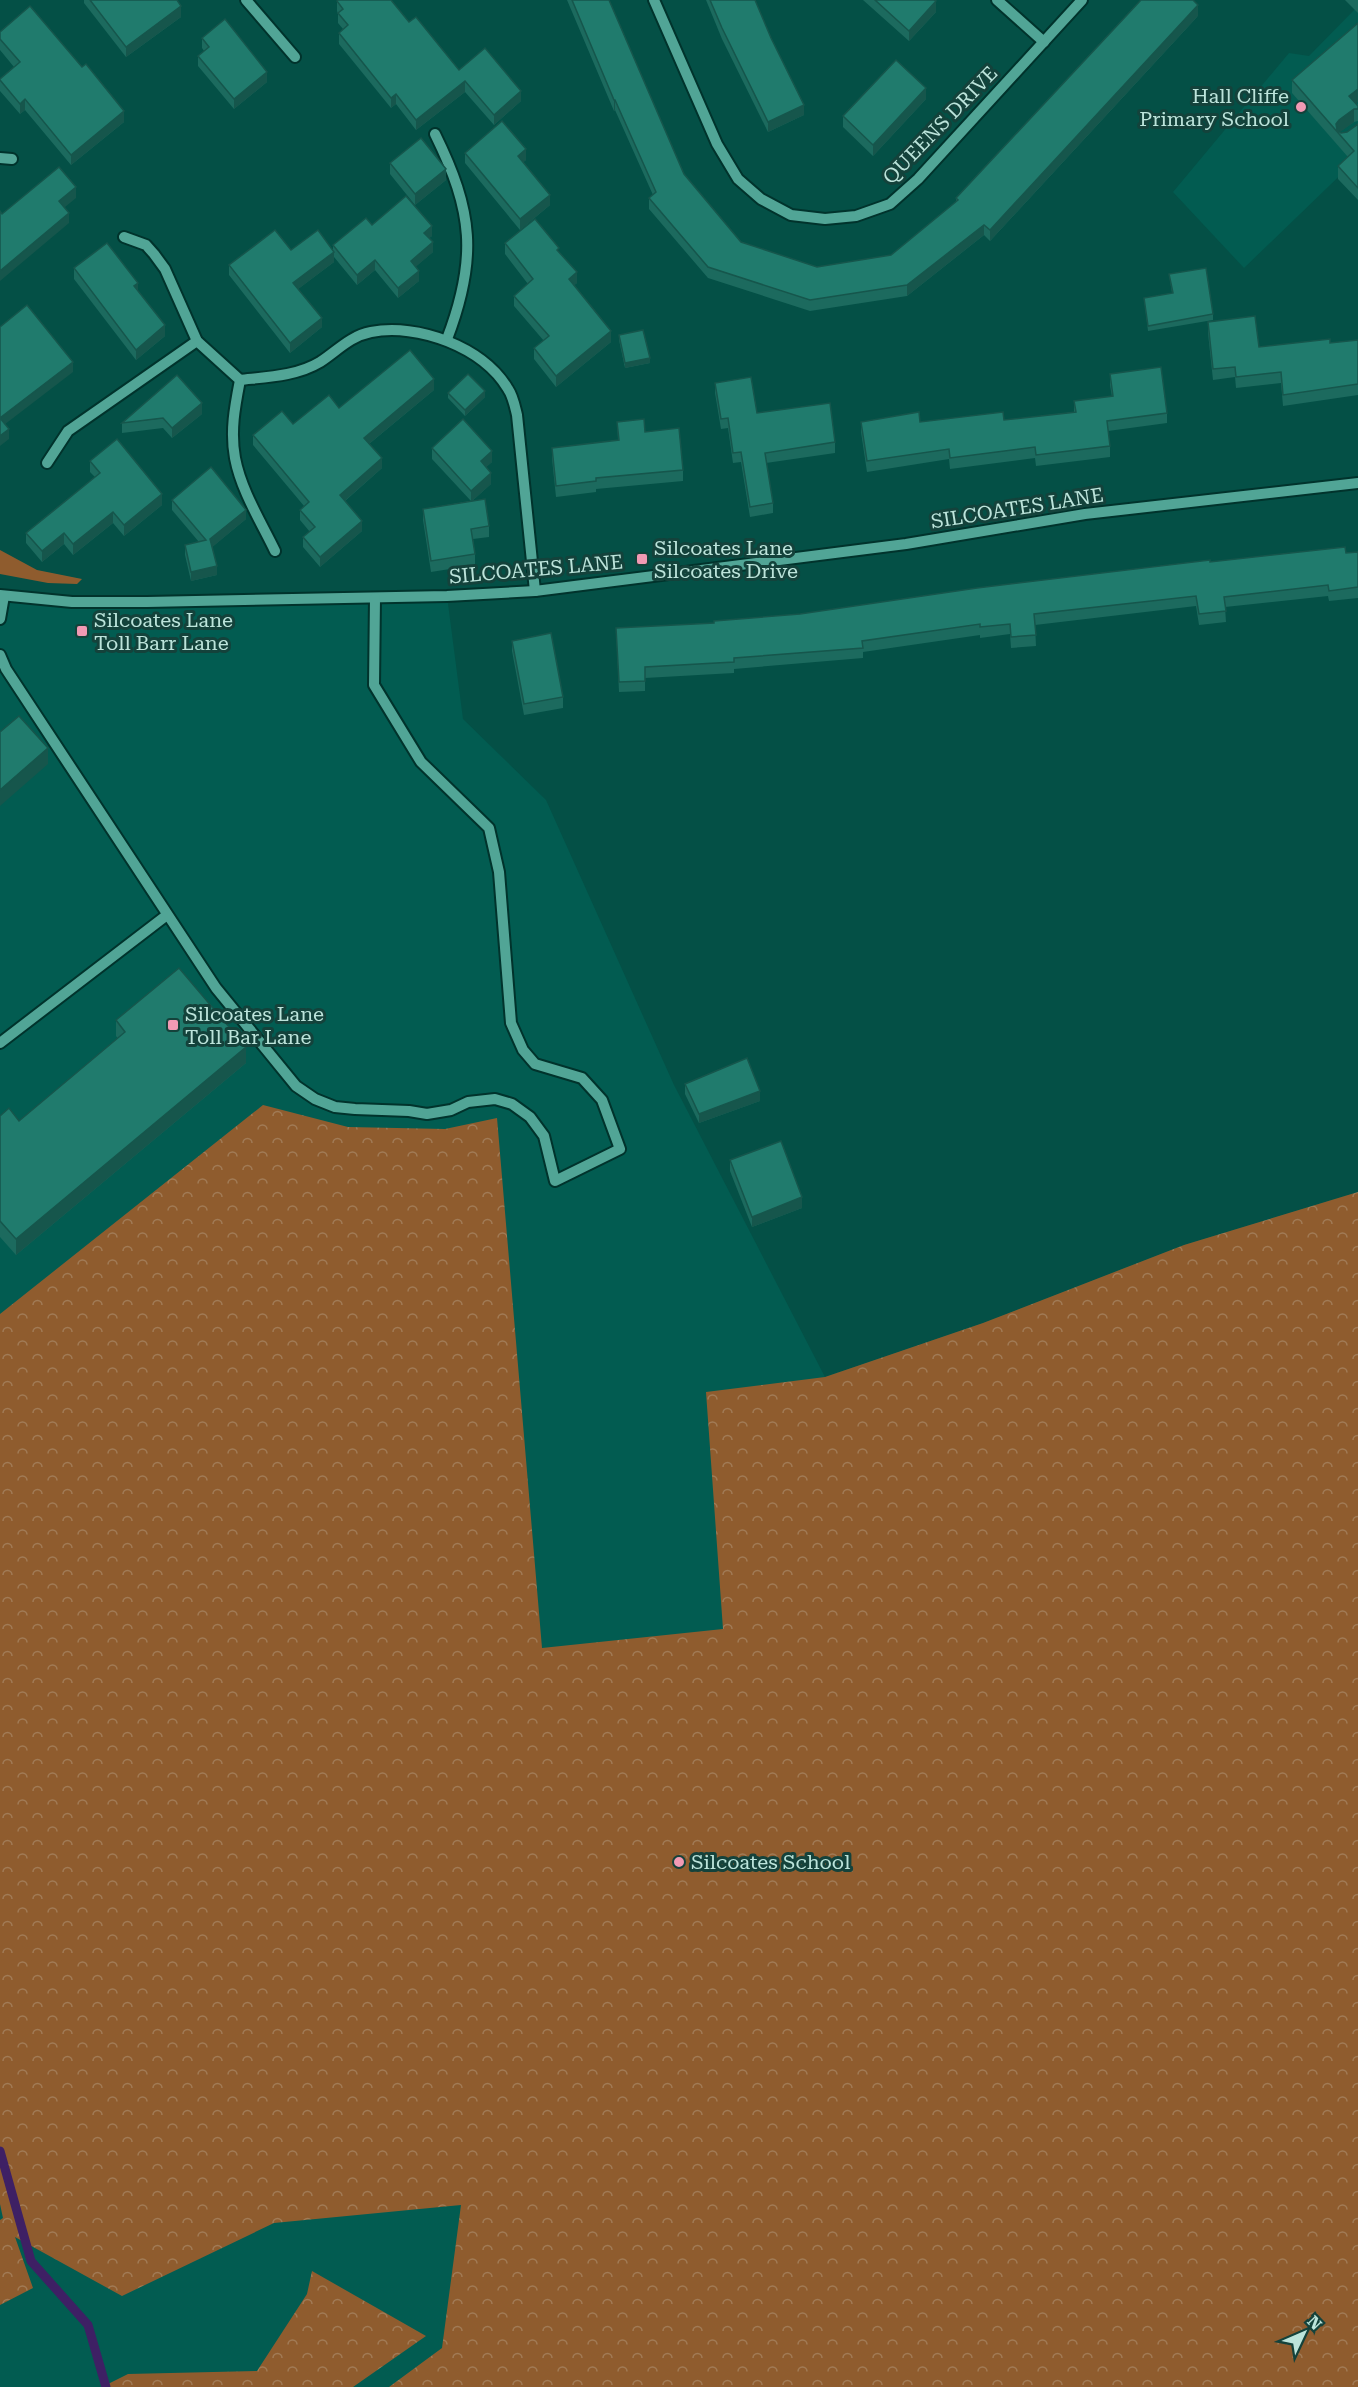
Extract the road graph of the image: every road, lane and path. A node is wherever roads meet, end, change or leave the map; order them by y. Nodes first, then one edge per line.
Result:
1 (246, 0) edge
2 (654, 0) edge
3 (997, 0) edge
4 (1082, 0) edge
5 (1044, 42) junction
6 (295, 57) dead end
7 (435, 134) dead end
8 (0, 158) edge
9 (12, 159) dead end
10 (124, 237) dead end
11 (447, 339) junction
12 (197, 341) junction
13 (240, 380) junction
14 (47, 464) dead end
15 (1358, 483) edge
16 (275, 551) dead end
17 (535, 591) junction
18 (2, 595) edge
19 (375, 598) junction
20 (0, 619) edge
21 (0, 655) edge
22 (167, 915) junction
23 (1, 1040) edge

1 - 6 street
2 - 5 street, QUEENS DRIVE
3 - 5 street
4 - 5 street, QUEENS DRIVE
7 - 11 street
8 - 9 street
10 - 12 street
11 - 13 street
11 - 17 street
12 - 13 street
12 - 14 street
13 - 16 street
15 - 17 street, SILCOATES LANE
17 - 19 street, SILCOATES LANE
18 - 19 street, SILCOATES LANE
18 - 20 street
19 - 22 street
21 - 22 street
22 - 23 street

